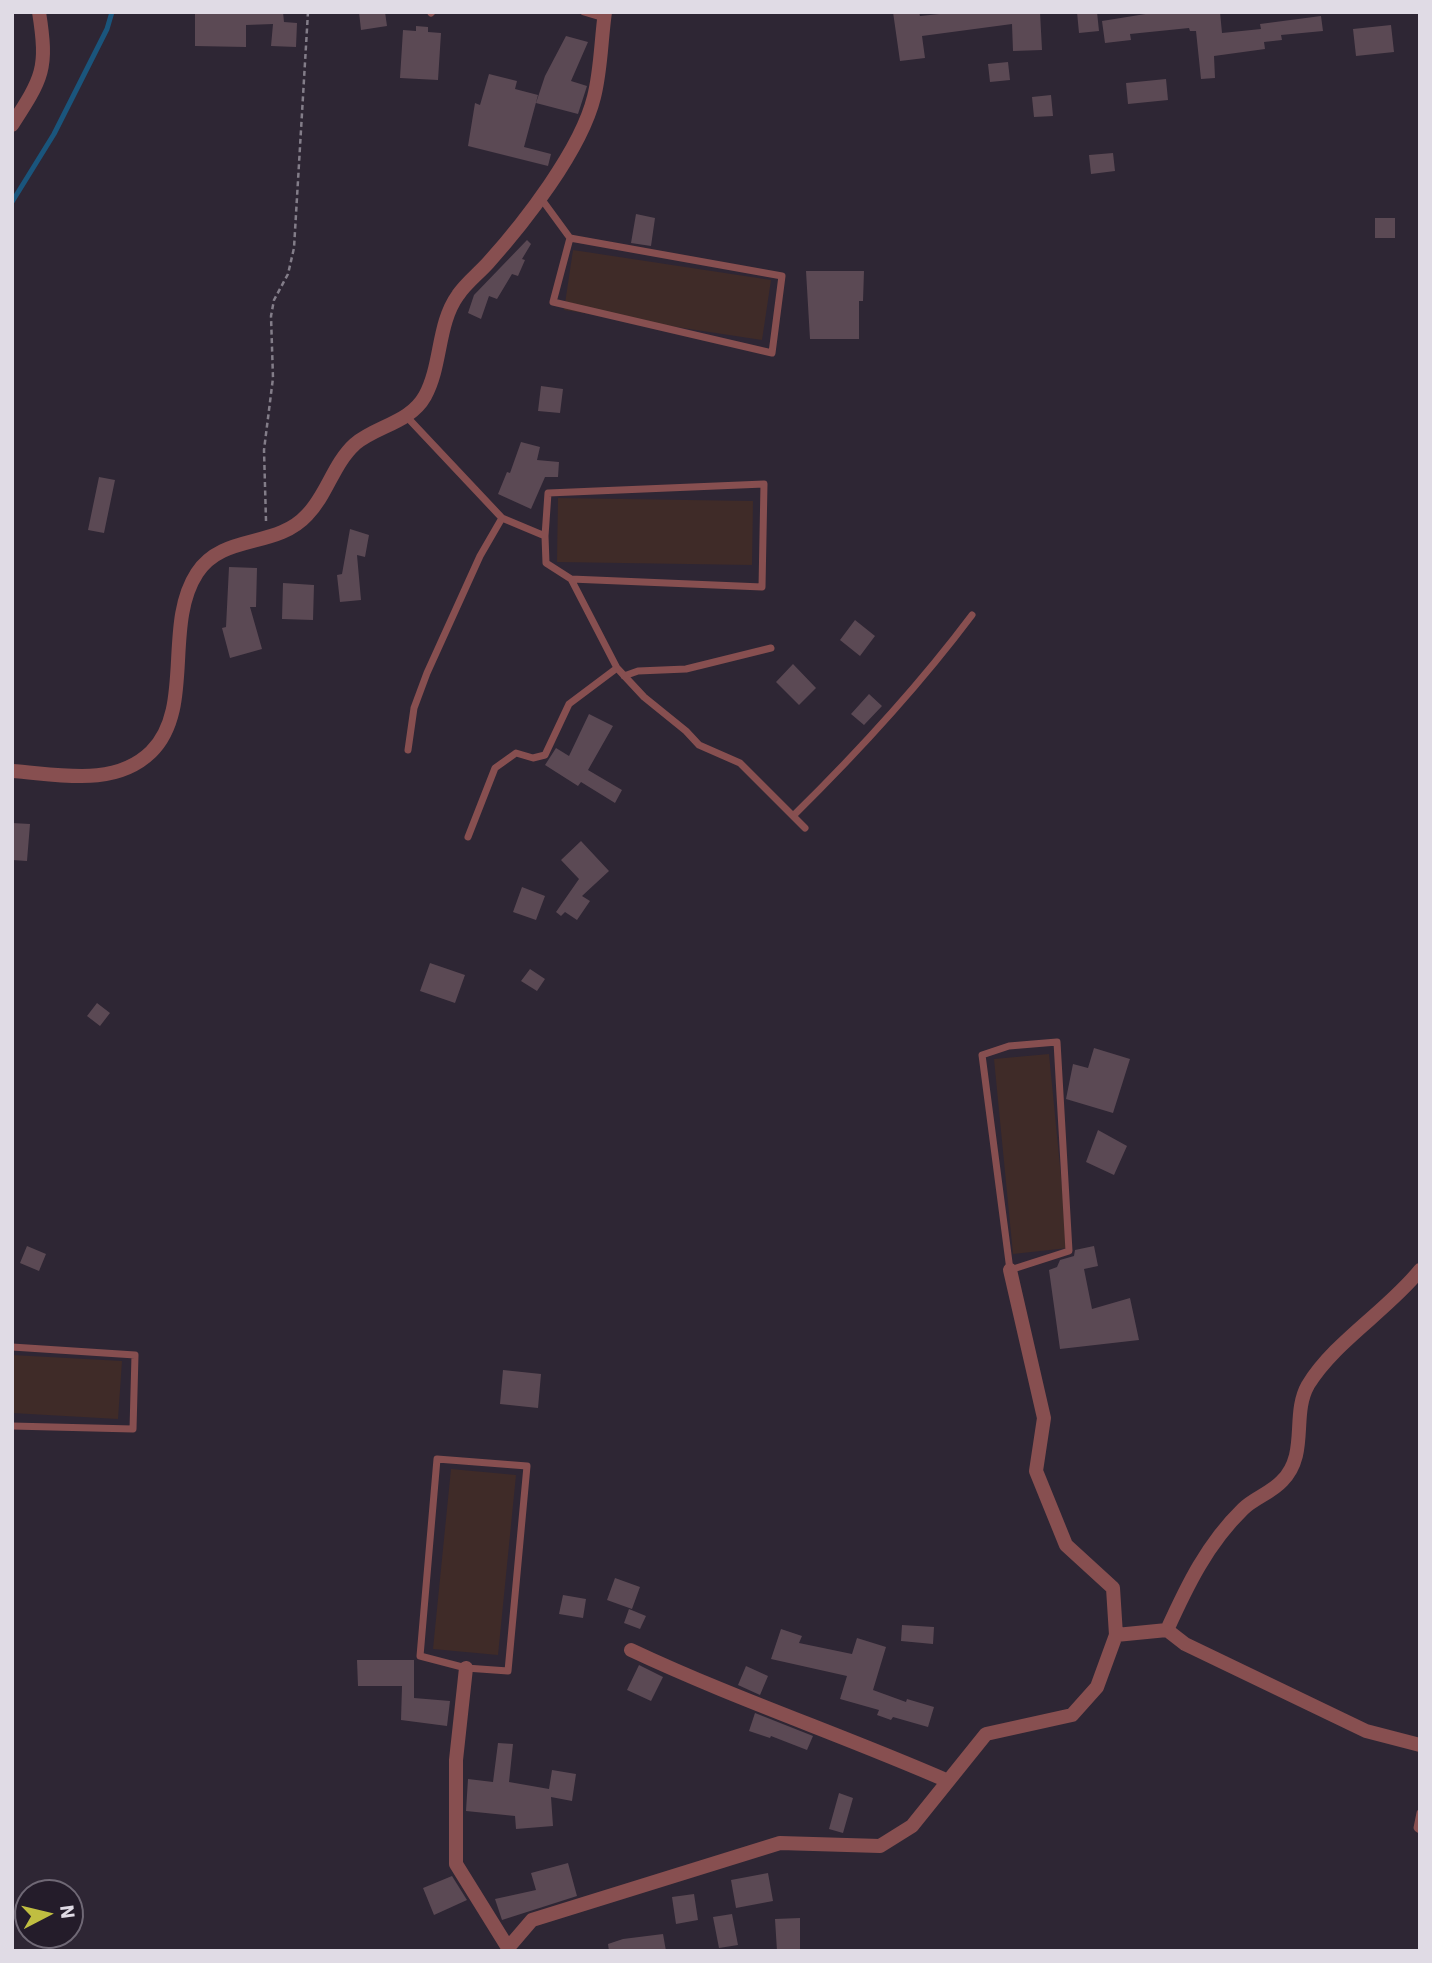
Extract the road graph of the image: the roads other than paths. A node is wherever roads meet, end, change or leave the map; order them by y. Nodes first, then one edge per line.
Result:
1 (39, 12) edge
2 (584, 12) edge
3 (605, 15) edge
4 (12, 125) edge
5 (539, 197) junction
6 (570, 239) junction
7 (405, 416) junction
8 (502, 518) junction
9 (545, 536) junction
10 (571, 579) junction
11 (972, 615) dead end
12 (771, 648) dead end
13 (617, 668) junction
14 (624, 676) junction
15 (408, 750) dead end
16 (12, 771) edge
17 (793, 816) junction
18 (805, 828) dead end
19 (468, 837) dead end
20 (1010, 1270) junction
21 (1420, 1270) edge
22 (12, 1347) edge
23 (12, 1426) edge
24 (1167, 1630) junction
25 (1115, 1636) junction
26 (631, 1650) dead end
27 (466, 1668) junction
28 (1420, 1745) edge
29 (948, 1781) junction
30 (1420, 1813) edge
31 (1420, 1830) edge
32 (509, 1950) edge

1 - 4 street
2 - 3 lane
3 - 5 street
5 - 6 lane
5 - 7 street
6 - 6 lane
7 - 8 lane
7 - 16 street
8 - 9 lane
8 - 15 lane
9 - 10 lane
9 - 10 lane
10 - 13 lane
11 - 17 lane
12 - 14 lane
13 - 14 lane
13 - 19 lane
14 - 17 lane
17 - 18 lane
20 - 20 lane
20 - 25 street
21 - 24 street
22 - 23 lane
24 - 25 street
24 - 28 street
25 - 29 street
26 - 29 street
27 - 27 lane
27 - 32 street
29 - 32 street
30 - 31 lane

